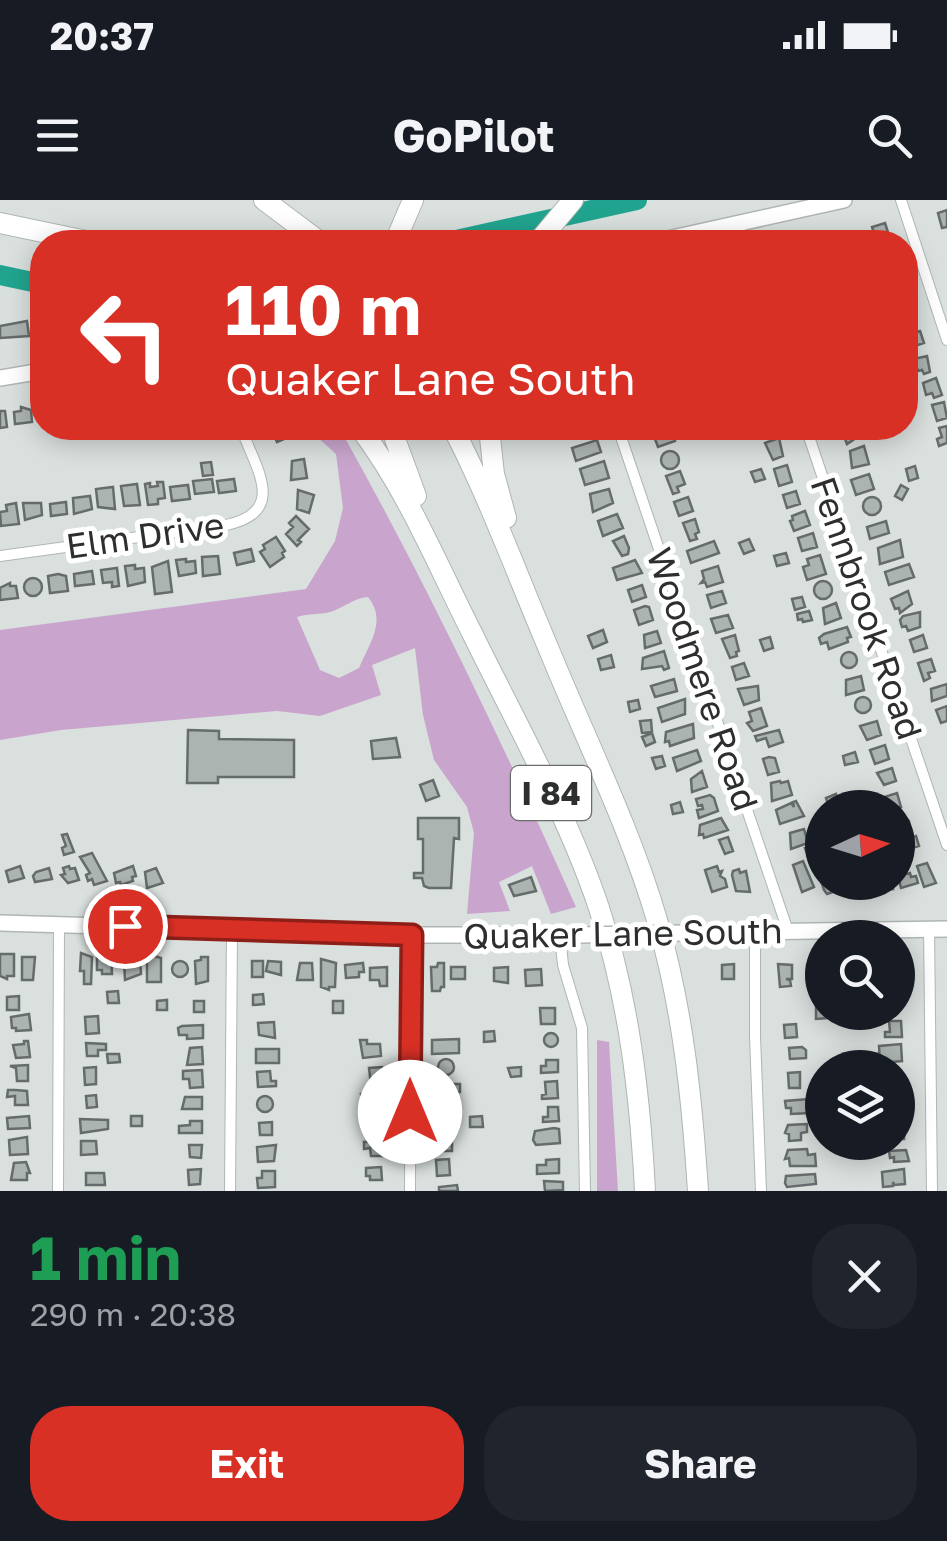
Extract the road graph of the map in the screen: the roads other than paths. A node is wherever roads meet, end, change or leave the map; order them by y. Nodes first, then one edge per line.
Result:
1 (264, 200) edge
2 (413, 200) edge
3 (572, 200) edge
4 (844, 200) edge
5 (901, 200) edge
6 (0, 224) edge
7 (737, 224) junction
8 (30, 230) edge
9 (304, 230) edge
10 (400, 230) edge
11 (548, 230) edge
12 (709, 230) edge
13 (739, 230) edge
14 (911, 230) edge
15 (918, 252) edge
16 (947, 340) edge
17 (30, 374) edge
18 (0, 378) edge
19 (245, 440) edge
20 (368, 440) edge
21 (394, 440) edge
22 (458, 440) edge
23 (491, 440) edge
24 (622, 440) edge
25 (810, 440) edge
26 (0, 556) edge
27 (447, 584) junction
28 (534, 616) junction
29 (947, 845) edge
30 (0, 923) edge
31 (59, 924) junction
32 (928, 929) junction
33 (947, 929) edge
34 (232, 930) junction
35 (788, 931) junction
36 (755, 932) junction
37 (412, 935) junction
38 (560, 936) junction
39 (931, 1161) junction
40 (947, 1161) edge
41 (58, 1191) edge
42 (230, 1191) edge
43 (410, 1191) edge
44 (585, 1191) edge
45 (645, 1191) edge
46 (698, 1191) edge
47 (761, 1191) edge
48 (932, 1191) edge

1 - 9 highway
2 - 10 highway
3 - 11 highway
4 - 7 main road
5 - 14 street
6 - 8 highway
7 - 12 main road
7 - 13 street
15 - 16 street
17 - 18 main road
19 - 26 street, Elm Drive
20 - 27 highway, I 84
21 - 27 highway
22 - 28 highway, I 84
23 - 28 highway
24 - 35 street, Woodmere Road
25 - 29 street, Fennbrook Road
27 - 45 highway, I 84
28 - 46 highway, I 84
30 - 31 main road, Quaker Lane South
31 - 34 main road, Quaker Lane South
31 - 41 street
32 - 33 main road, Quaker Lane South
32 - 35 main road, Quaker Lane South
32 - 39 street
34 - 37 main road, Quaker Lane South
34 - 42 street
35 - 36 main road, Quaker Lane South
36 - 38 main road, Quaker Lane South, bridge
36 - 47 street
37 - 38 main road, Quaker Lane South
37 - 43 street
38 - 44 street
39 - 40 street
39 - 48 street

